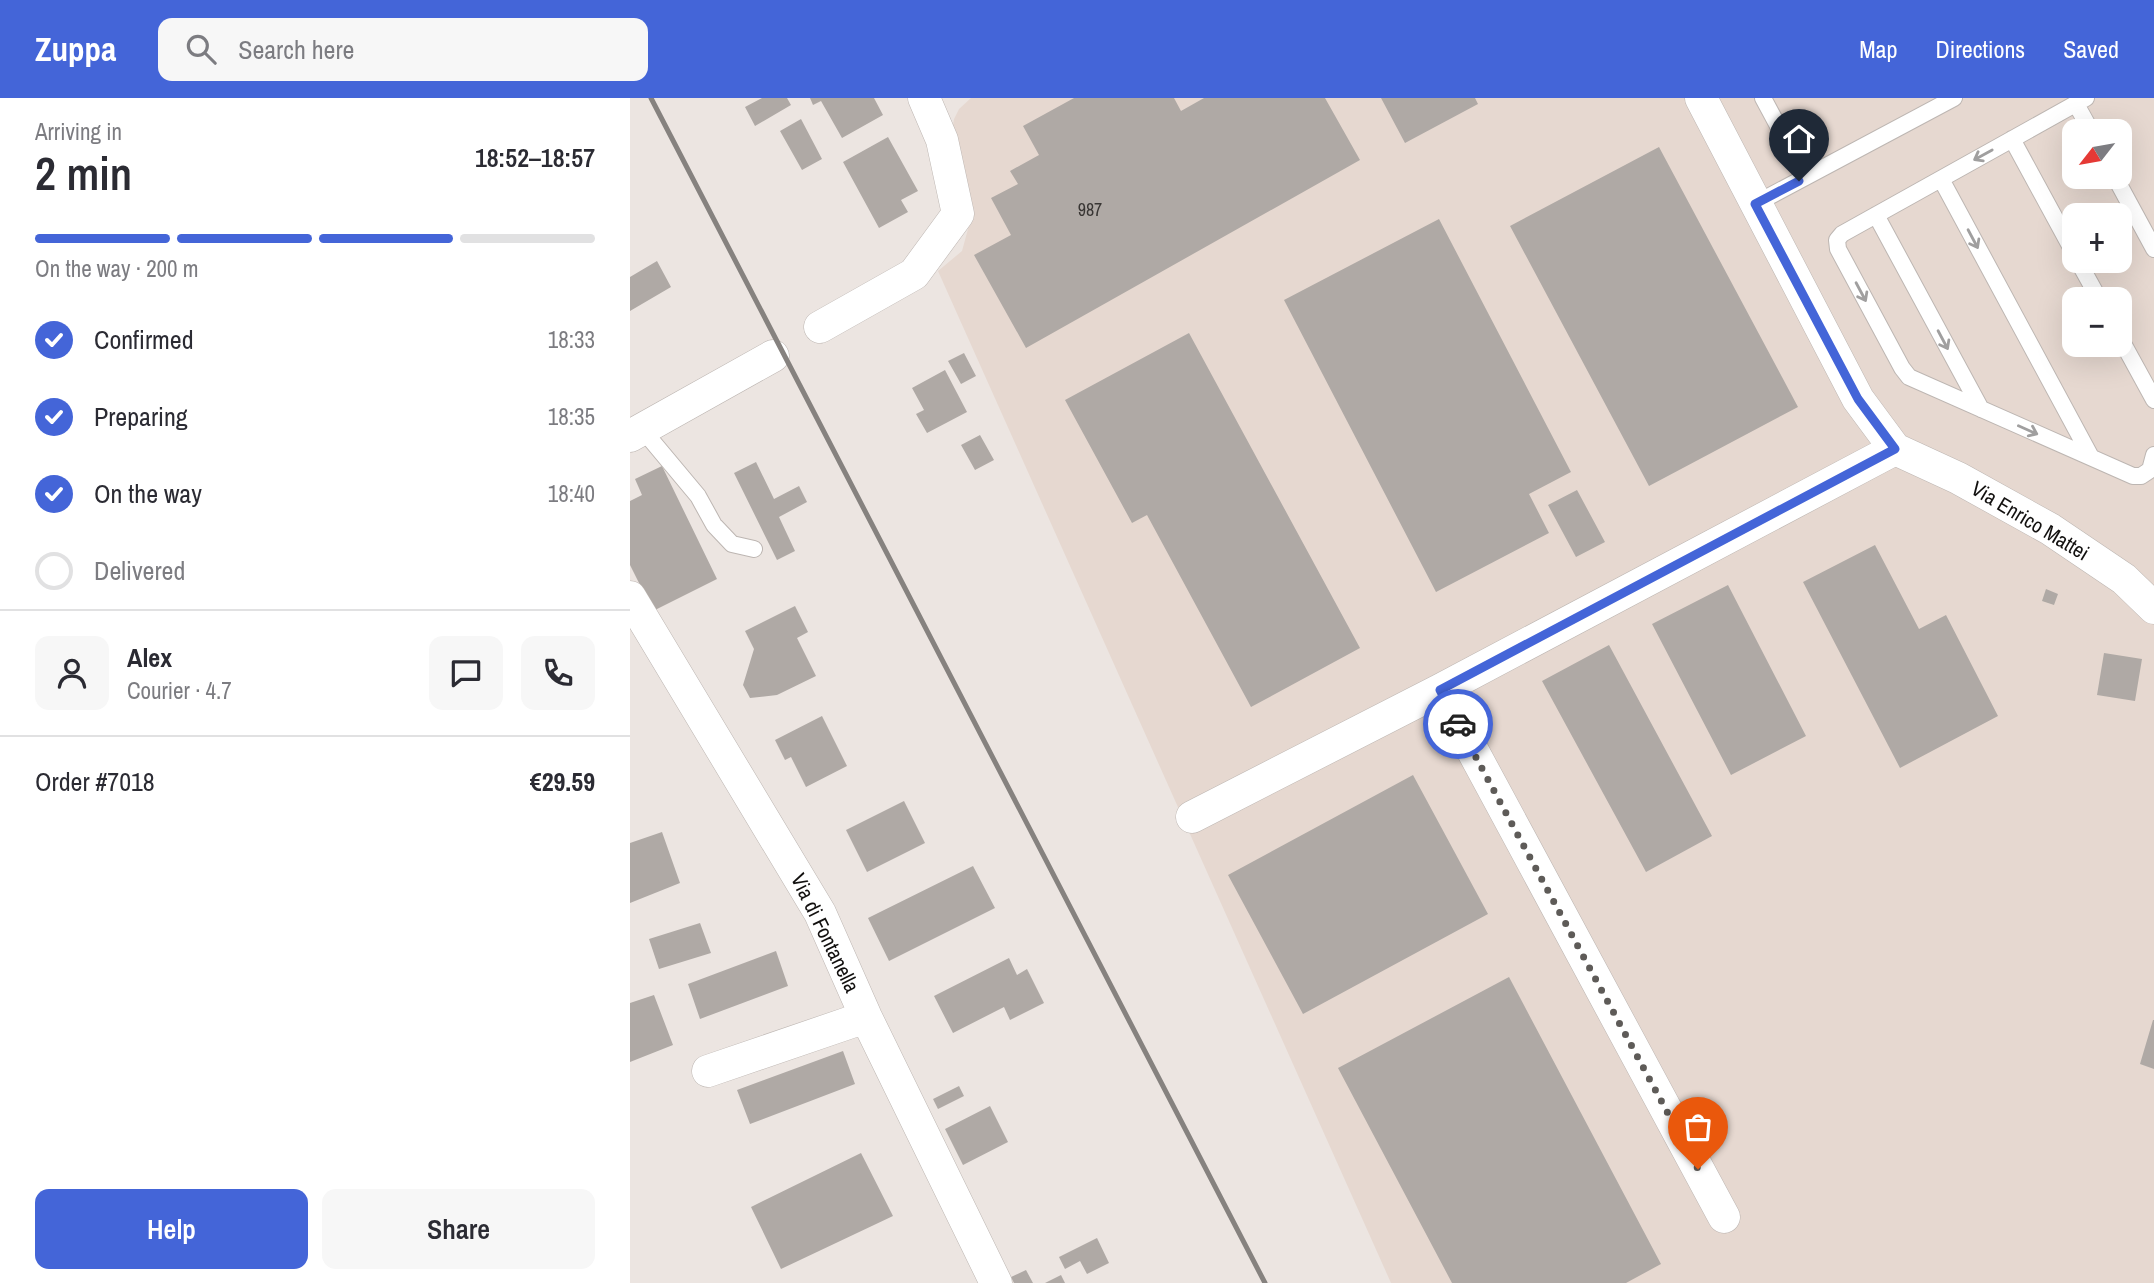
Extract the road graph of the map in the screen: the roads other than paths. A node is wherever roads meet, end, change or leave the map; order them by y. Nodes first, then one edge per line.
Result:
1 (1701, 98) edge
2 (1763, 98) edge
3 (1954, 98) edge
4 (2081, 101) edge
5 (935, 102) edge
6 (2087, 119) edge
7 (2012, 139) junction
8 (1791, 150) dead end
9 (1941, 178) junction
10 (2122, 189) edge
11 (1755, 204) junction
12 (1876, 215) junction
13 (2062, 231) edge
14 (2154, 249) edge
15 (820, 327) dead end
16 (773, 356) dead end
17 (2130, 357) edge
18 (2154, 400) edge
19 (1981, 409) junction
20 (636, 433) edge
21 (1895, 449) junction
22 (2154, 455) edge
23 (2091, 457) junction
24 (754, 549) dead end
25 (630, 597) edge
26 (2154, 608) edge
27 (1440, 690) junction
28 (1192, 817) dead end
29 (866, 1017) junction
30 (708, 1071) dead end
31 (1724, 1217) dead end
32 (996, 1283) edge

1 - 11 street, Via Enrico Mattei
2 - 8 lane
3 - 11 lane
4 - 6 lane
4 - 7 lane
5 - 15 street
7 -> 9 lane
7 - 13 lane
9 - 12 lane
9 -> 23 lane
10 - 14 lane
11 - 21 street, Via Enrico Mattei
12 -> 19 lane
12 -> 19 lane
16 - 20 street
17 - 18 lane
19 -> 23 lane
20 - 24 lane
21 - 26 street, Via Enrico Mattei
21 - 27 street
22 - 23 lane
25 - 29 street, Via di Fontanella
27 - 28 street
27 - 31 street
29 - 30 street
29 - 32 street, Via di Fontanella

